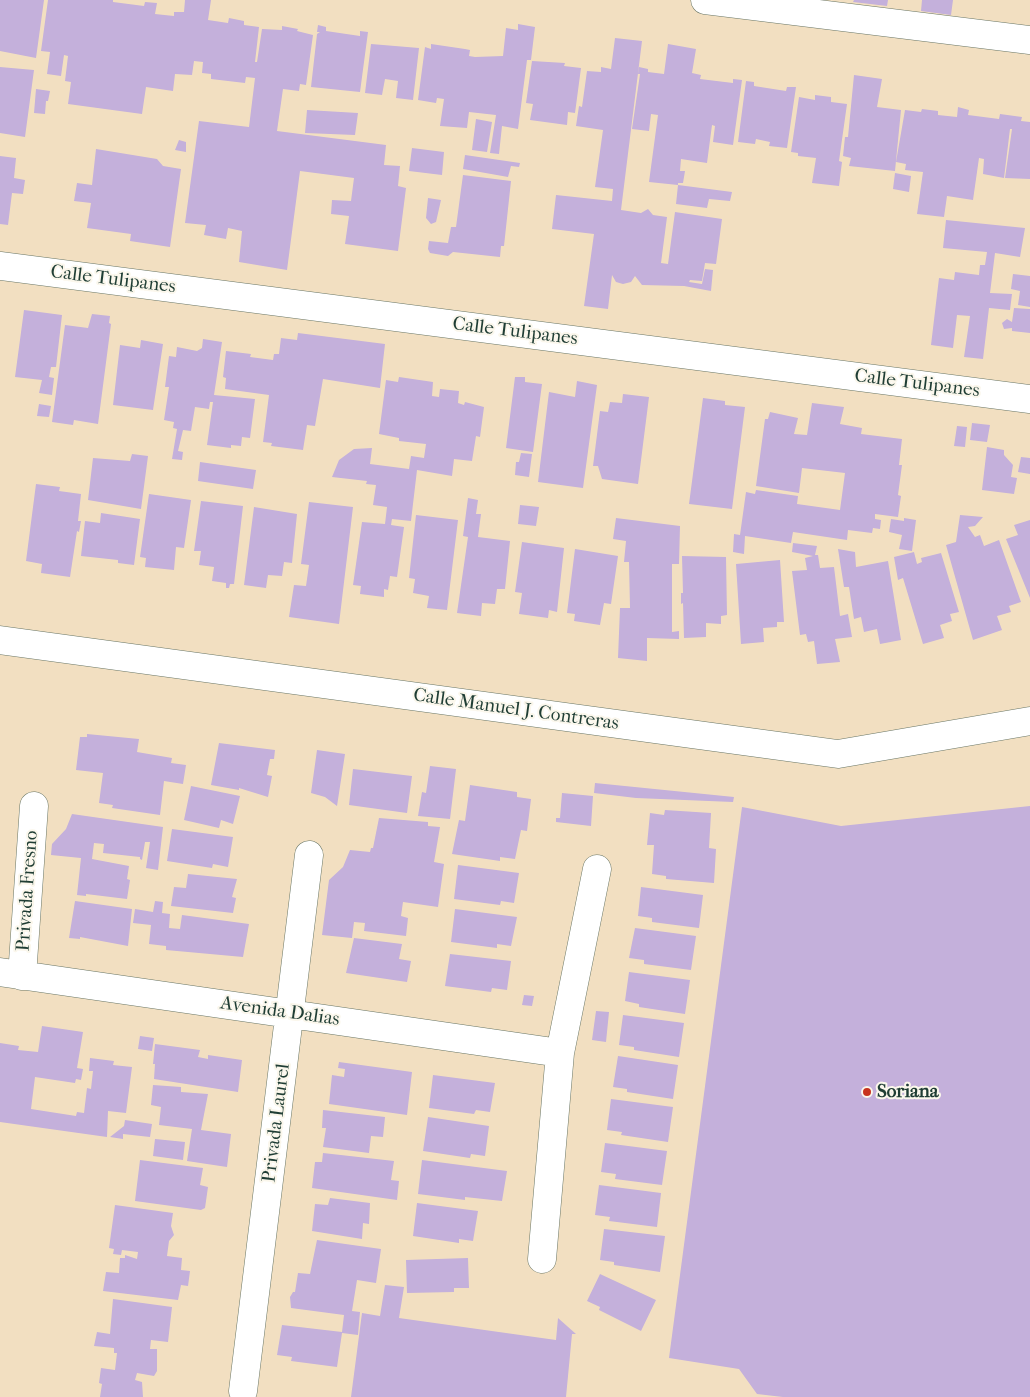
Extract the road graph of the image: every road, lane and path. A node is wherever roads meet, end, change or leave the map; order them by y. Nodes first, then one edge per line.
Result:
1 (705, 0) edge
2 (1030, 40) edge
3 (0, 266) edge
4 (1030, 399) edge
5 (0, 640) edge
6 (1030, 721) edge
7 (34, 806) dead end
8 (309, 855) dead end
9 (597, 868) dead end
10 (11, 974) edge
11 (291, 1013) junction
12 (560, 1053) junction
13 (542, 1259) dead end
14 (243, 1391) dead end

1 - 2 street
3 - 4 street, Calle Tulipanes
5 - 6 street, Calle Manuel J. Contreras
7 - 10 street, Privada Fresno
8 - 11 street, Privada Laurel
9 - 12 street
10 - 11 street, Avenida Dalias
11 - 12 street, Avenida Dalias
11 - 14 street, Privada Laurel
12 - 13 street

